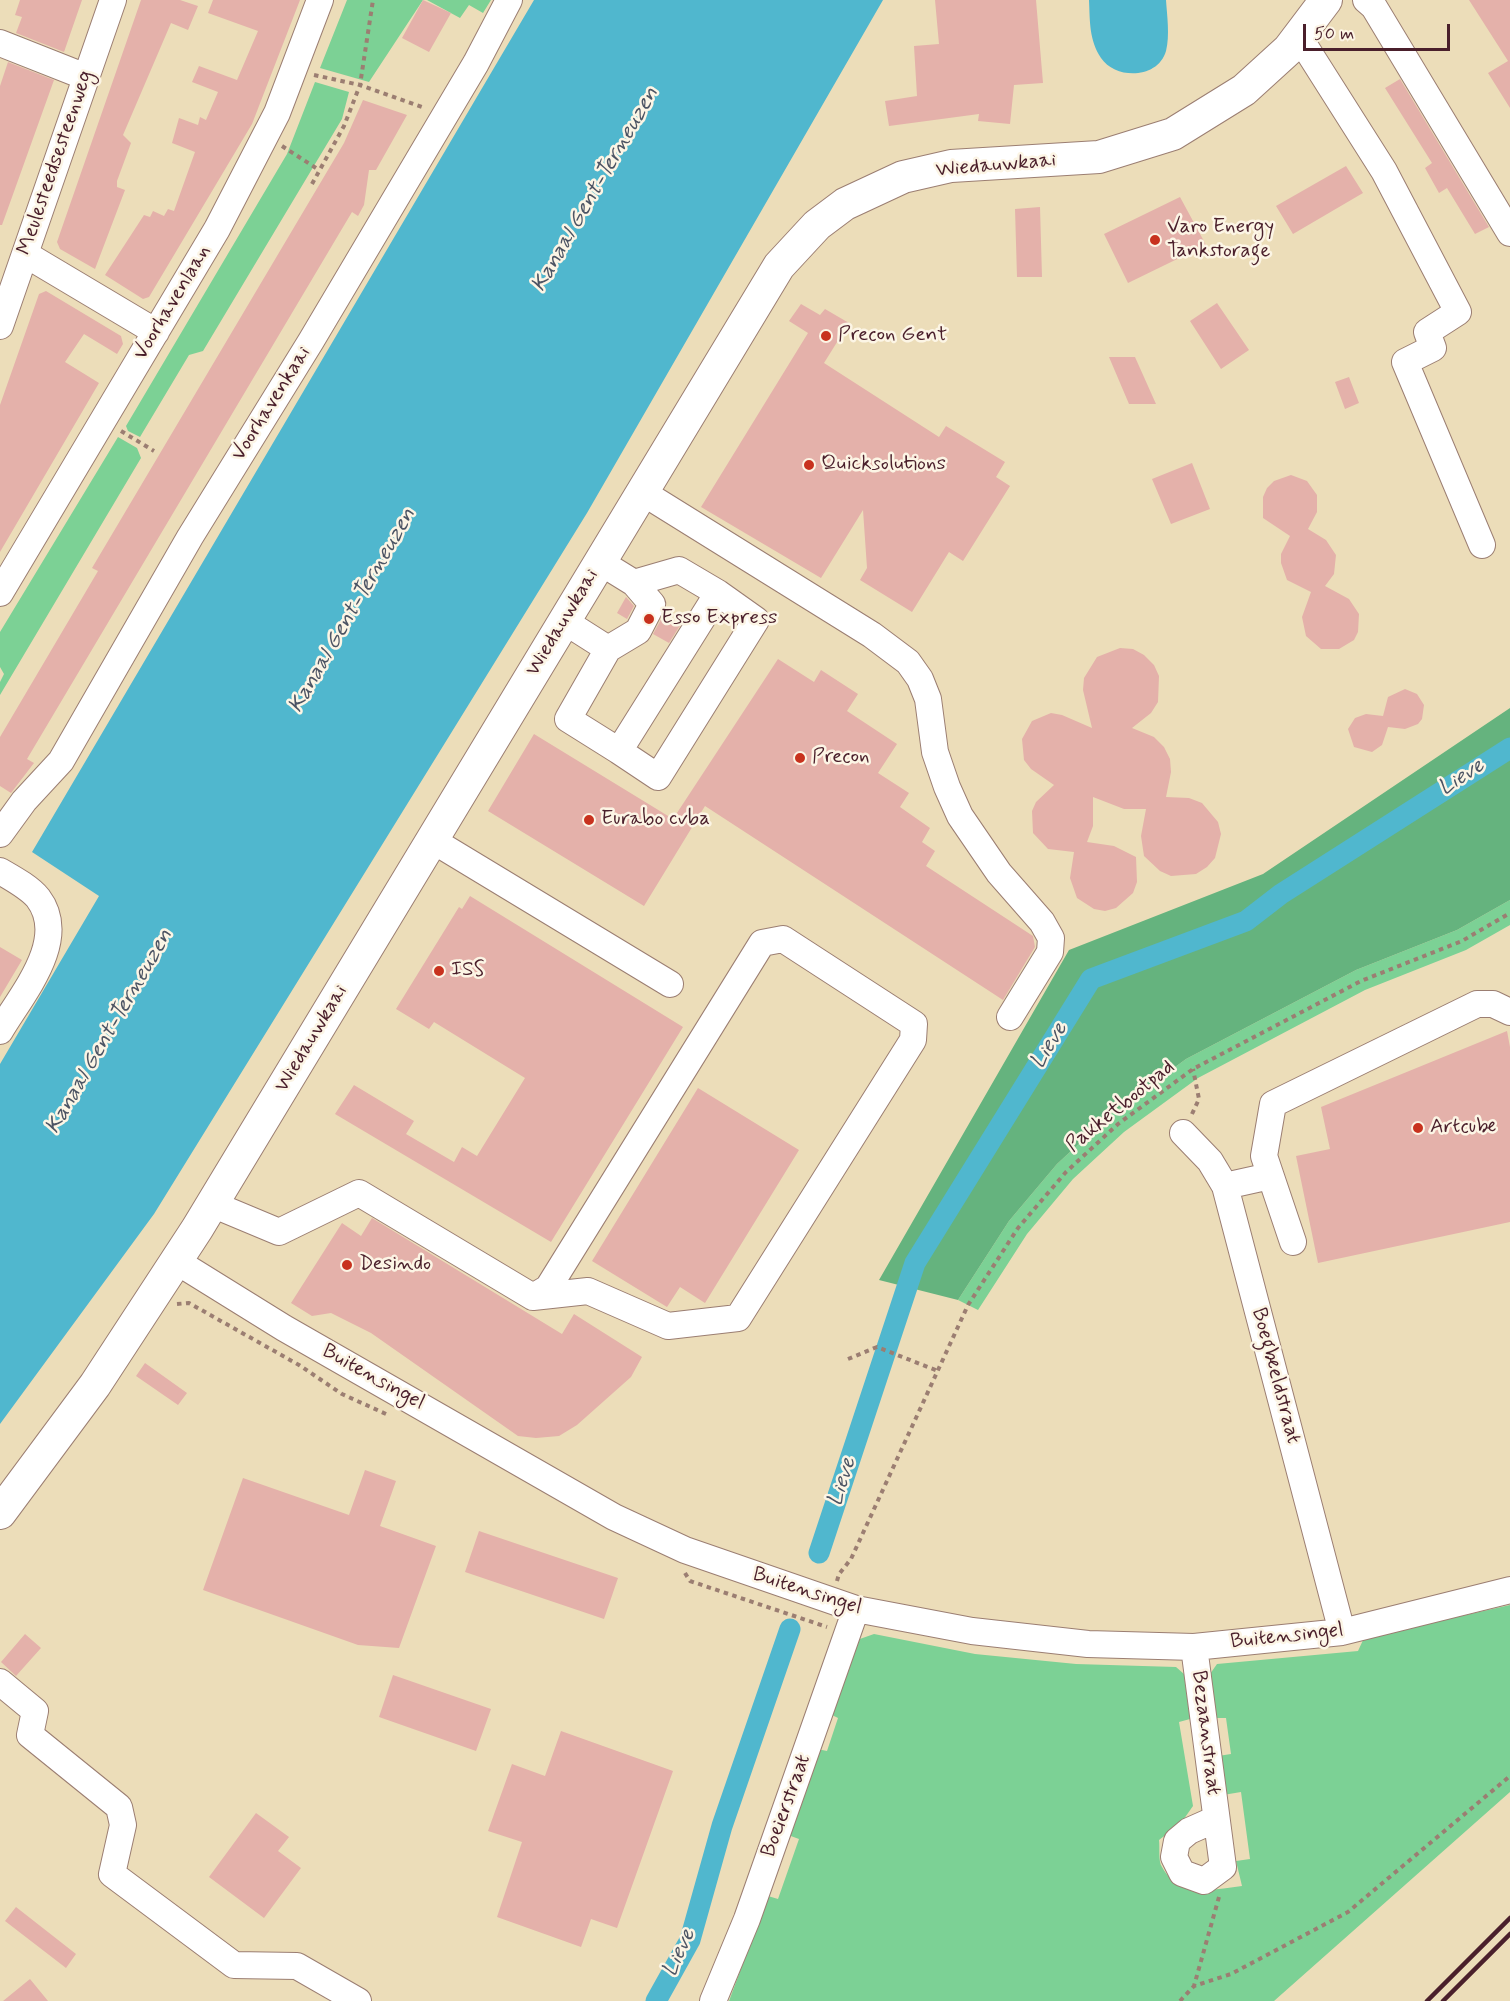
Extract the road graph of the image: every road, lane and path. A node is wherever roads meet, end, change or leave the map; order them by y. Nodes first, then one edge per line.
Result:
1 (113, 0) edge
2 (320, 0) edge
3 (373, 0) edge
4 (509, 0) edge
5 (1326, 0) edge
6 (1366, 0) edge
7 (1299, 37) junction
8 (0, 43) edge
9 (293, 71) junction
10 (86, 77) junction
11 (360, 85) junction
12 (443, 115) junction
13 (265, 136) junction
14 (320, 170) junction
15 (312, 184) dead end
16 (1510, 233) edge
17 (25, 254) junction
18 (0, 326) edge
19 (156, 332) junction
20 (102, 420) junction
21 (154, 451) dead end
22 (642, 492) junction
23 (1482, 545) dead end
24 (600, 562) junction
25 (634, 583) junction
26 (0, 593) edge
27 (718, 593) junction
28 (564, 621) junction
29 (608, 649) junction
30 (619, 751) junction
31 (0, 834) edge
32 (432, 840) junction
33 (0, 871) edge
34 (1510, 913) edge
35 (670, 984) dead end
36 (1510, 1012) edge
37 (1010, 1017) dead end
38 (0, 1031) edge
39 (1193, 1069) junction
40 (1183, 1134) joint
41 (1270, 1176) junction
42 (1225, 1186) junction
43 (212, 1204) junction
44 (1293, 1242) dead end
45 (176, 1261) junction
46 (533, 1298) junction
47 (147, 1306) junction
48 (848, 1359) dead end
49 (938, 1371) junction
50 (342, 1394) dead end
51 (0, 1512) edge
52 (1510, 1590) edge
53 (834, 1603) junction
54 (1342, 1632) junction
55 (1194, 1647) junction
56 (0, 1682) edge
57 (1510, 1776) edge
58 (1216, 1819) junction
59 (1216, 1872) junction
60 (1194, 1986) junction
61 (358, 2001) edge
62 (713, 2001) edge
63 (1180, 2001) edge

1 - 10 street, Meulesteedsesteenweg
2 - 9 street, Voorhavenlaan
3 - 11 path
4 - 12 street, Voorhavenkaai
5 - 7 main road, Wiedauwkaai
6 - 16 street
7 - 22 main road, Wiedauwkaai
7 - 23 street
8 - 10 street
9 - 11 path
9 - 13 street, Voorhavenlaan
10 - 17 street, Meulesteedsesteenweg
11 - 12 path
11 - 14 path
12 - 31 street, Voorhavenkaai
13 - 14 path
13 - 19 street, Voorhavenlaan
14 - 15 path
17 - 18 street, Meulesteedsesteenweg
17 - 19 street
19 - 20 street, Voorhavenlaan
20 - 21 path
20 - 26 street, Voorhavenlaan
22 - 24 main road, Wiedauwkaai
22 - 37 street
24 - 25 street
24 - 28 main road, Wiedauwkaai
25 - 27 street
25 - 29 street
27 - 30 street
27 - 30 street
28 - 29 street
28 - 32 main road, Wiedauwkaai
29 - 30 street
32 - 35 street
32 - 43 main road, Wiedauwkaai
33 - 38 street
34 - 39 path, Pakketbootpad
36 - 41 street
39 - 40 path
39 - 49 path, Pakketbootpad
40 - 42 street, Boegbeeldstraat
41 - 42 street
41 - 44 street
42 - 54 street, Boegbeeldstraat
43 - 45 main road, Wiedauwkaai
43 - 46 street
45 - 47 main road, Wiedauwkaai
45 - 53 street, Buitensingel
46 - 46 street
47 - 50 path
47 - 51 main road, Wiedauwkaai
48 - 49 path
49 - 53 path, Pakketbootpad
52 - 54 street, Buitensingel
53 - 55 street, Buitensingel
53 - 62 street, Boeierstraat
54 - 55 street, Buitensingel
55 - 58 street, Bezaanstraat
56 - 61 street
57 - 60 path
58 - 59 street, Bezaanstraat
58 - 59 street, Bezaanstraat
59 - 60 path
60 - 63 path

